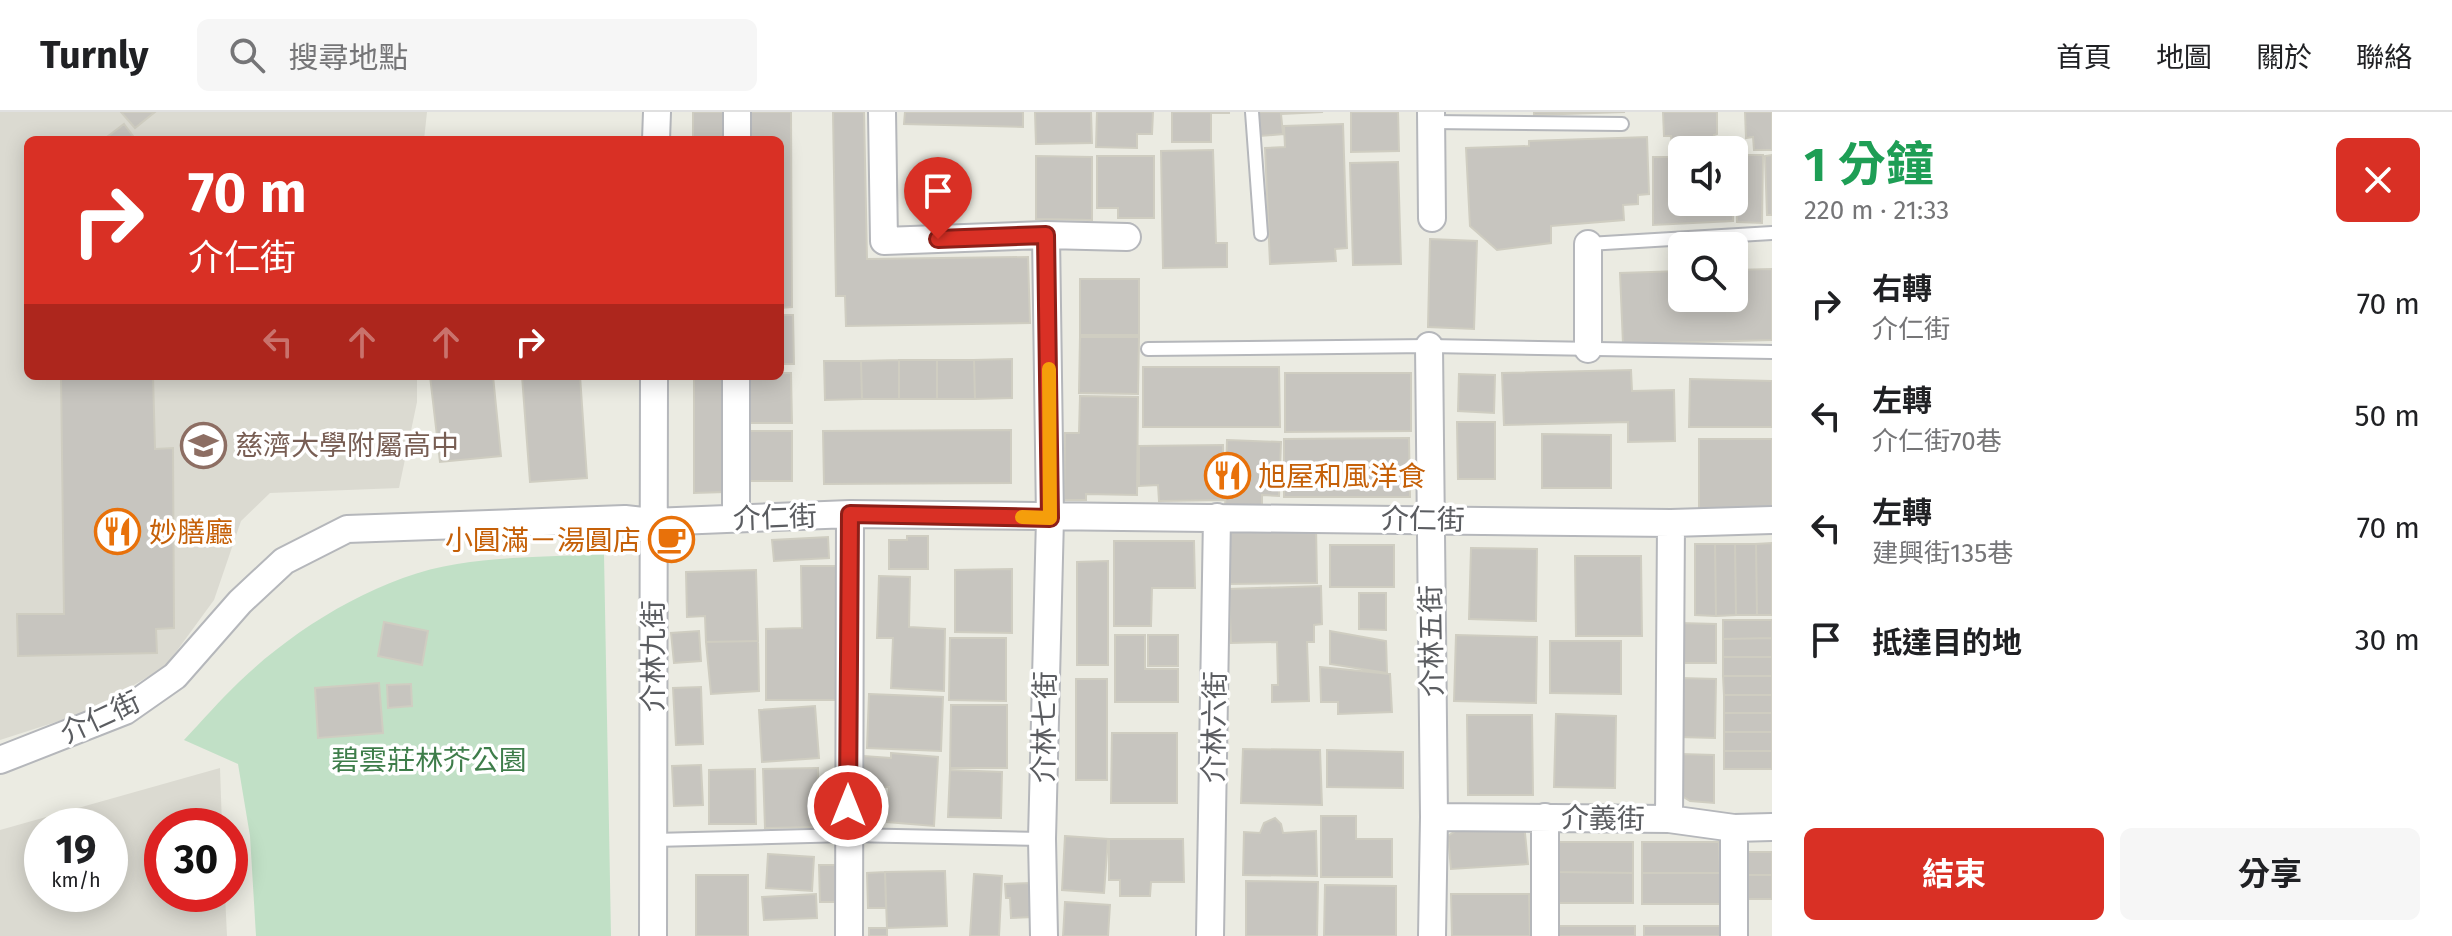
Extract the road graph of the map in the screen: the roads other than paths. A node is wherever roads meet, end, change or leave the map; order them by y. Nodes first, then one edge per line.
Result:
1 (657, 112) edge
2 (737, 112) edge
3 (882, 112) edge
4 (1252, 112) edge
5 (1431, 117) edge
6 (1622, 124) dead end
7 (656, 136) edge
8 (737, 136) edge
9 (1432, 218) dead end
10 (1772, 233) edge
11 (1261, 234) dead end
12 (1046, 235) junction
13 (1127, 237) dead end
14 (1588, 244) joint
15 (1429, 346) junction
16 (1148, 349) dead end
17 (1588, 349) junction
18 (1772, 352) edge
19 (654, 380) edge
20 (736, 380) edge
21 (850, 514) junction
22 (1217, 517) junction
23 (736, 518) junction
24 (1050, 518) junction
25 (1430, 518) junction
26 (1772, 520) edge
27 (652, 522) junction
28 (1671, 523) junction
29 (0, 760) edge
30 (1434, 817) junction
31 (1545, 817) junction
32 (1669, 819) junction
33 (1772, 827) edge
34 (1734, 828) junction
35 (848, 835) junction
36 (1042, 839) junction
37 (654, 840) junction
38 (653, 936) edge
39 (849, 936) edge
40 (1044, 936) edge
41 (1210, 936) edge
42 (1432, 936) edge
43 (1545, 936) edge
44 (1734, 936) edge

1 - 7 street
2 - 8 street
3 - 12 street
4 - 11 lane
5 - 6 lane
5 - 9 street
10 - 14 lane
12 - 13 street
12 - 24 street, 介林七街
14 - 17 street
15 - 16 lane
15 - 17 lane
15 - 25 street, 介林五街
17 - 18 lane
19 - 27 street, 介林九街
20 - 23 street
21 - 23 street, 介仁街
21 - 24 street, 介仁街
21 - 35 street
22 - 24 street, 介仁街
22 - 25 street, 介仁街
22 - 41 street, 介林六街
23 - 27 street, 介仁街
24 - 36 street, 介林七街
25 - 28 street, 介仁街
25 - 30 street, 介林五街
26 - 28 street, 介仁街
27 - 29 street, 介仁街
27 - 37 street, 介林九街
28 - 32 street
30 - 31 street, 介義街
30 - 42 street, 介林五街
31 - 32 street, 介義街
31 - 43 street
32 - 34 street, 介義街
33 - 34 street, 介義街
34 - 44 street
35 - 36 lane
35 - 37 lane
35 - 39 street
36 - 40 street, 介林七街
37 - 38 street, 介林九街

